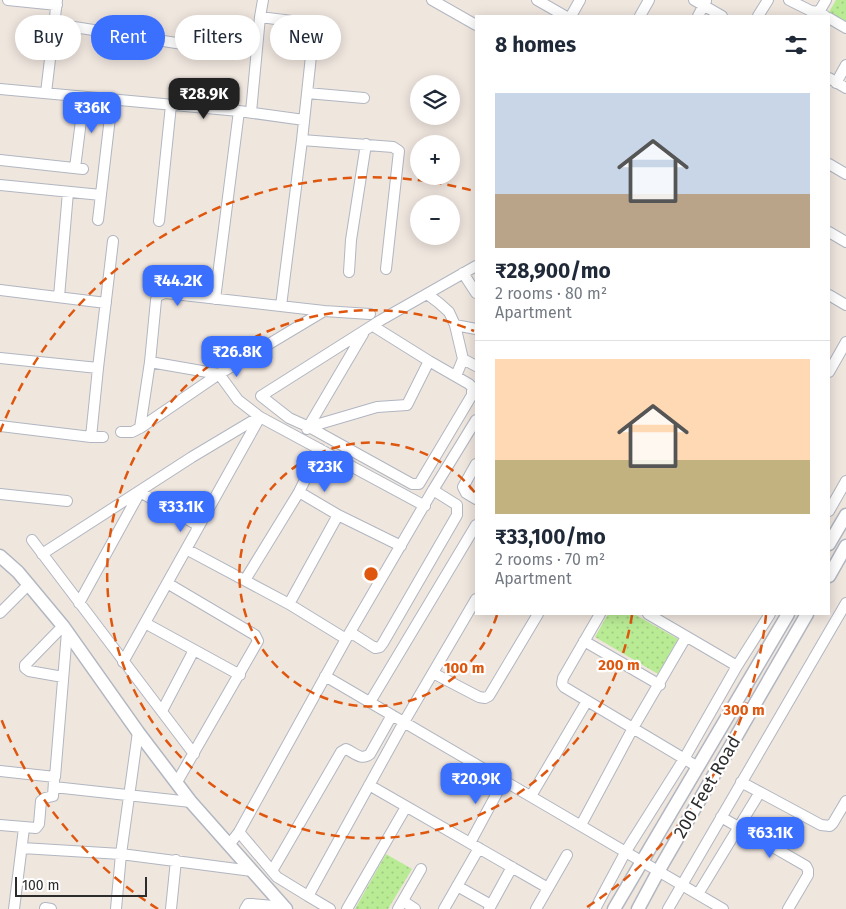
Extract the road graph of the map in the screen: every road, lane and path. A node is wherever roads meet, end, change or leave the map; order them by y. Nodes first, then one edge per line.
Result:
1 (8, 0) edge
2 (263, 0) edge
3 (432, 0) edge
4 (537, 0) edge
5 (580, 0) edge
6 (649, 0) edge
7 (768, 0) edge
8 (790, 0) edge
9 (826, 0) edge
10 (701, 2) edge
11 (57, 3) edge
12 (822, 14) edge
13 (563, 15) edge
14 (571, 15) edge
15 (641, 15) edge
16 (698, 15) edge
17 (720, 15) edge
18 (759, 15) edge
19 (260, 17) joint
20 (830, 19) edge
21 (475, 24) edge
22 (81, 28) edge
23 (846, 28) edge
24 (175, 43) edge
25 (50, 60) edge
26 (256, 60) edge
27 (846, 65) edge
28 (833, 80) edge
29 (846, 88) edge
30 (0, 89) edge
31 (307, 93) junction
32 (46, 94) junction
33 (84, 97) junction
34 (364, 98) dead end
35 (112, 100) junction
36 (171, 105) junction
37 (239, 110) junction
38 (251, 112) junction
39 (304, 120) junction
40 (302, 140) junction
41 (366, 144) junction
42 (0, 160) edge
43 (830, 165) edge
44 (846, 174) edge
45 (0, 185) edge
46 (68, 192) junction
47 (101, 195) junction
48 (98, 220) dead end
49 (159, 221) dead end
50 (830, 233) edge
51 (113, 241) dead end
52 (846, 242) edge
53 (475, 267) edge
54 (386, 269) dead end
55 (349, 272) dead end
56 (463, 273) junction
57 (0, 290) edge
58 (475, 291) edge
59 (427, 294) junction
60 (830, 296) edge
61 (59, 297) junction
62 (215, 299) junction
63 (106, 303) junction
64 (846, 305) edge
65 (281, 306) junction
66 (324, 311) junction
67 (370, 314) dead end
68 (455, 325) junction
69 (369, 328) junction
70 (475, 329) edge
71 (846, 342) edge
72 (0, 358) edge
73 (463, 359) junction
74 (429, 361) junction
75 (150, 362) junction
76 (475, 365) edge
77 (98, 368) junction
78 (830, 368) edge
79 (219, 374) junction
80 (456, 376) junction
81 (475, 389) edge
82 (260, 417) junction
83 (475, 422) edge
84 (0, 426) edge
85 (309, 426) junction
86 (140, 428) junction
87 (0, 431) edge
88 (121, 432) dead end
89 (91, 437) junction
90 (104, 437) dead end
91 (466, 437) junction
92 (301, 439) junction
93 (475, 442) edge
94 (320, 449) junction
95 (475, 466) edge
96 (846, 480) edge
97 (433, 490) junction
98 (140, 492) junction
99 (299, 492) junction
100 (0, 494) edge
101 (475, 498) edge
102 (67, 501) dead end
103 (424, 506) junction
104 (830, 509) edge
105 (338, 515) junction
106 (846, 515) edge
107 (199, 526) junction
108 (475, 527) edge
109 (32, 540) dead end
110 (830, 542) edge
111 (401, 546) junction
112 (846, 546) edge
113 (186, 549) junction
114 (42, 554) junction
115 (0, 556) edge
116 (830, 574) edge
117 (245, 580) junction
118 (167, 583) junction
119 (29, 584) junction
120 (475, 601) edge
121 (79, 603) junction
122 (846, 603) edge
123 (289, 604) junction
124 (0, 613) edge
125 (537, 615) edge
126 (599, 615) edge
127 (650, 615) edge
128 (769, 615) edge
129 (806, 615) edge
130 (782, 616) edge
131 (145, 623) junction
132 (65, 629) junction
133 (348, 635) junction
134 (686, 637) junction
135 (584, 641) junction
136 (194, 650) junction
137 (124, 662) junction
138 (738, 666) junction
139 (433, 673) junction
140 (240, 675) junction
141 (325, 676) junction
142 (63, 677) junction
143 (660, 685) junction
144 (587, 701) junction
145 (370, 702) junction
146 (162, 711) junction
147 (392, 715) junction
148 (404, 722) junction
149 (633, 728) junction
150 (138, 732) junction
151 (194, 754) junction
152 (684, 759) junction
153 (698, 767) junction
154 (0, 771) edge
155 (504, 780) junction
156 (54, 782) junction
157 (178, 782) junction
158 (742, 782) junction
159 (369, 785) junction
160 (760, 792) junction
161 (130, 795) junction
162 (531, 796) junction
163 (846, 801) edge
164 (191, 802) junction
165 (406, 806) junction
166 (722, 817) junction
167 (0, 825) edge
168 (581, 825) junction
169 (739, 826) junction
170 (24, 828) junction
171 (239, 832) junction
172 (229, 845) junction
173 (474, 845) junction
174 (22, 848) junction
175 (626, 851) junction
176 (121, 854) junction
177 (567, 855) dead end
178 (176, 860) junction
179 (642, 860) junction
180 (512, 867) junction
181 (421, 869) dead end
182 (659, 870) junction
183 (252, 871) junction
184 (272, 872) junction
185 (682, 885) junction
186 (457, 886) junction
187 (548, 888) junction
188 (698, 894) junction
189 (308, 896) junction
190 (400, 905) edge
191 (490, 907) edge
192 (286, 908) edge
193 (641, 908) edge
194 (14, 909) edge
195 (116, 909) edge
196 (171, 909) edge
197 (245, 909) edge
198 (330, 909) edge
199 (348, 909) edge
200 (415, 909) edge
201 (444, 909) edge
202 (536, 909) edge
203 (595, 909) edge
204 (614, 909) edge
205 (668, 909) edge
206 (723, 909) edge
207 (788, 909) edge

1 - 11 street
2 - 19 street
3 - 21 street
4 - 13 street
5 - 14 street
6 - 15 street
7 - 18 street
8 - 12 street
9 - 12 street
10 - 16 street
10 - 17 street
19 - 31 street
20 - 23 street
22 - 24 street
25 - 32 street
26 - 38 street
27 - 28 street
28 - 29 street
30 - 32 street
31 - 34 street
31 - 39 street
32 - 33 street
33 - 35 street
33 - 42 street
35 - 36 street
35 - 47 street
36 - 37 street
36 - 49 street
37 - 38 street
37 - 62 street
38 - 39 street
39 - 40 street
40 - 41 street
40 - 65 street
41 - 54 street
41 - 55 street
43 - 44 street
45 - 46 street
46 - 47 street
46 - 61 street
47 - 48 street
50 - 52 street
51 - 63 street
53 - 56 street
56 - 58 street
56 - 59 street
57 - 61 street
59 - 68 street
59 - 69 street
60 - 64 street
61 - 63 street
62 - 65 street
62 - 75 street
63 - 77 street
65 - 66 street
66 - 67 street
66 - 79 street
68 - 70 street
68 - 73 street
69 - 74 street
69 - 85 street
69 - 85 street
71 - 78 street
72 - 77 street
73 - 76 street
73 - 80 street
74 - 80 street
74 - 85 street
75 - 79 street
75 - 86 street
77 - 89 street
79 - 82 street
79 - 86 street
80 - 81 street
81 - 85 street
82 - 92 street
82 - 98 street
82 - 107 street
83 - 91 street
84 - 87 street
84 - 89 street
85 - 92 street
86 - 88 street
89 - 90 street
91 - 93 street
91 - 97 street
92 - 94 street
94 - 99 street
94 - 103 street
95 - 101 street
96 - 104 street
97 - 103 street
97 - 133 street
98 - 107 street
98 - 114 street
98 - 121 street
99 - 105 street
99 - 117 street
100 - 102 street
103 - 111 street
105 - 111 street
105 - 123 street
106 - 110 street
107 - 113 street
108 - 145 street
109 - 114 street
111 - 133 street
112 - 116 street
113 - 117 street
113 - 118 street
114 - 121 street
115 - 119 street
117 - 123 street
118 - 131 street
118 - 140 street
119 - 124 street
119 - 132 street
120 - 139 street
121 - 137 street
122 - 158 street
123 - 133 street
125 - 139 street
126 - 135 street
127 - 134 street
128 - 138 street
129 - 182 street, 200 Feet Road
130 - 153 street
131 - 136 street
131 - 137 street
132 - 142 street
132 - 142 street
132 - 150 street
133 - 141 street
134 - 138 street
134 - 143 street
135 - 143 street
135 - 144 street
136 - 140 street
136 - 146 street
137 - 146 street
138 - 152 street
139 - 148 street
140 - 151 street
141 - 145 street
141 - 171 street
142 - 156 street
143 - 149 street
144 - 149 street
144 - 162 street
145 - 147 street
146 - 151 street
147 - 148 street
147 - 184 street
148 - 155 street
148 - 159 street
149 - 152 street
149 - 168 street
150 - 157 street
150 - 161 street
151 - 157 street
152 - 153 street
152 - 175 street
153 - 179 street
154 - 156 street
155 - 162 street
155 - 173 street
156 - 161 street
156 - 170 street
157 - 164 street
158 - 160 street
158 - 166 street
159 - 165 street
159 - 189 street
160 - 163 street
160 - 169 street
161 - 164 street
161 - 176 street
162 - 168 street
164 - 172 street
165 - 173 street
165 - 199 street
166 - 169 street
166 - 185 street
167 - 170 street
168 - 175 street
169 - 188 street
169 - 207 street
170 - 174 street
171 - 172 street
171 - 184 street
172 - 183 street
173 - 180 street
173 - 186 street
174 - 176 street
174 - 194 street
175 - 179 street
175 - 203 street
176 - 178 street
176 - 195 street
177 - 187 street
178 - 183 street
178 - 196 street
179 - 182 street
179 - 204 street
180 - 187 street
180 - 191 street
181 - 190 street
182 - 185 street
182 - 193 street, 200 Feet Road
183 - 192 street
184 - 189 street
185 - 188 street
185 - 205 street
186 - 191 street
186 - 201 street
187 - 202 street
188 - 206 street
189 - 198 street
190 - 200 street
192 - 197 street

